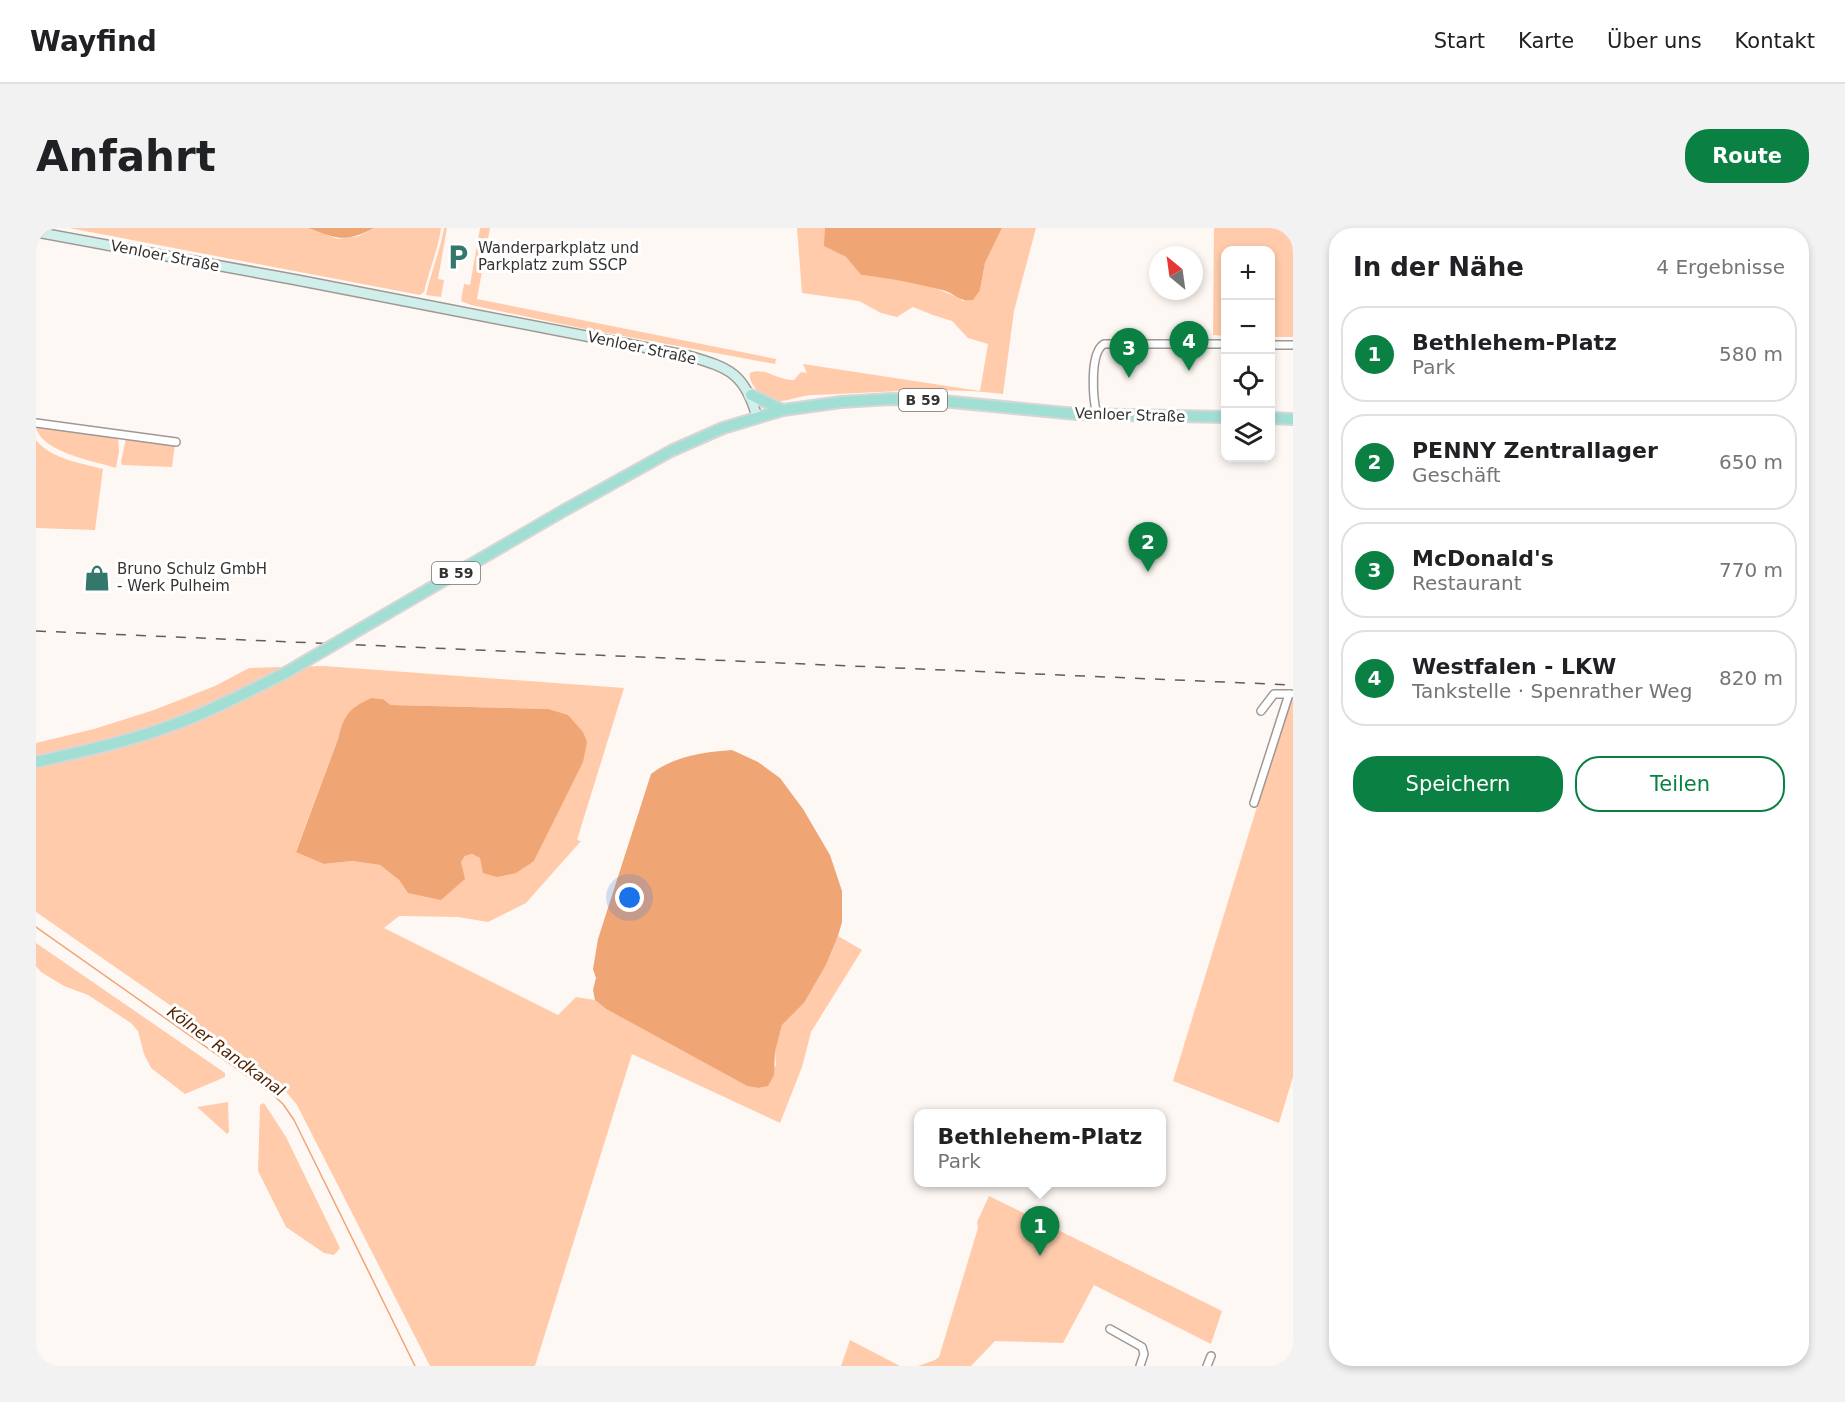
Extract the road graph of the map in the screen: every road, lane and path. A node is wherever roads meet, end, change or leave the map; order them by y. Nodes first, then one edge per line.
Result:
1 (36, 232) edge
2 (1221, 344) edge
3 (1275, 345) edge
4 (1293, 345) edge
5 (751, 395) junction
6 (783, 410) junction
7 (1097, 415) junction
8 (757, 417) junction
9 (1221, 417) edge
10 (1275, 418) edge
11 (1293, 419) edge
12 (36, 423) edge
13 (176, 442) dead end
14 (1291, 694) edge
15 (1261, 711) dead end
16 (36, 762) edge
17 (1254, 803) dead end
18 (1110, 1329) dead end
19 (1211, 1356) dead end
20 (1140, 1366) edge
21 (1208, 1366) edge

1 - 5 main road, Venloer Straße
2 - 7 street
3 - 4 street
5 - 6 main road
5 - 8 main road, Venloer Straße
6 - 7 main road, Venloer Straße / B 59
6 - 8 main road, Venloer Straße / B 59
7 - 9 main road, Venloer Straße / B 59
8 - 16 main road, B 59, bridge
10 - 11 main road
12 - 13 street
14 - 15 street
14 - 17 street
18 - 20 street
19 - 21 street

